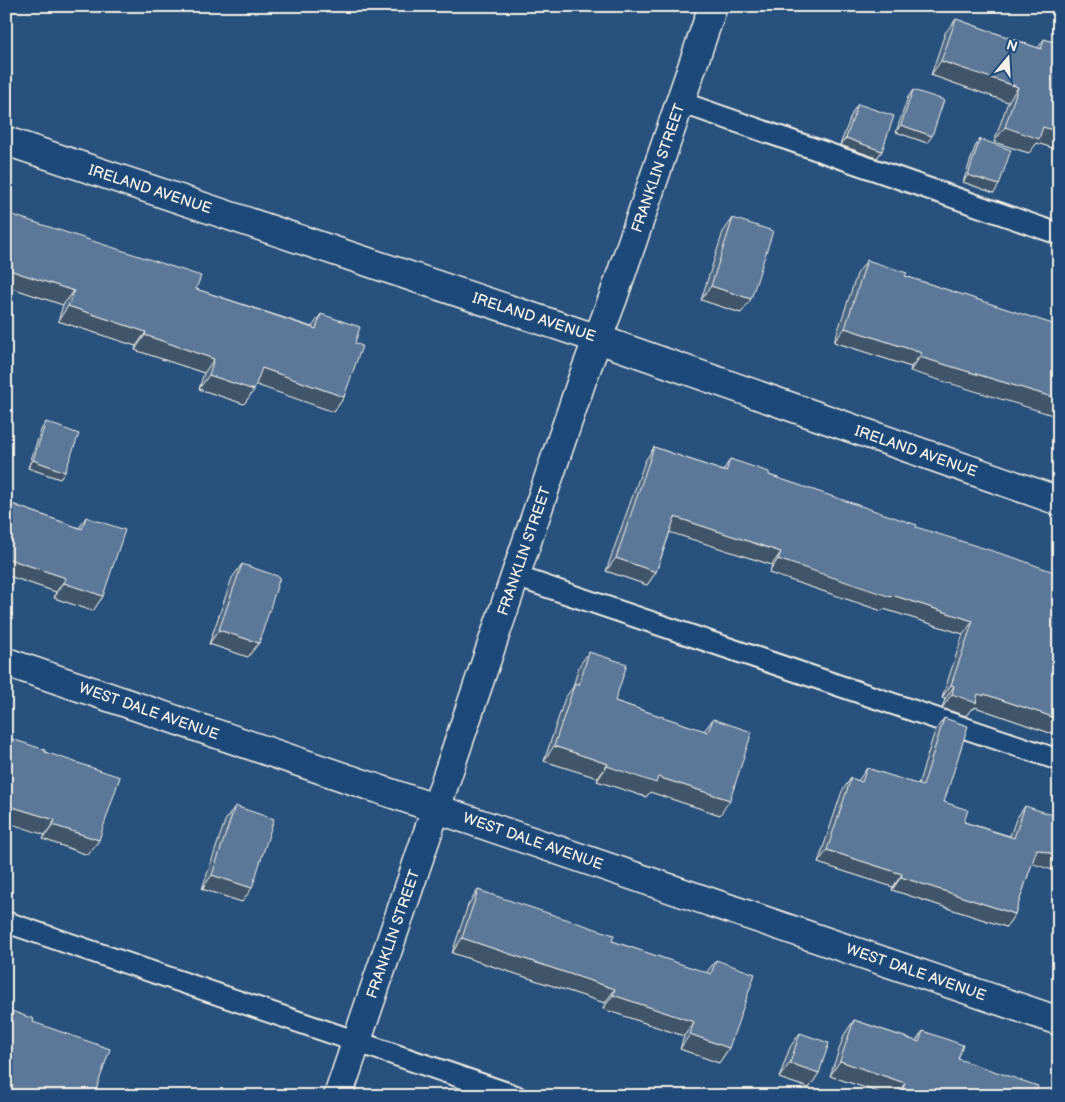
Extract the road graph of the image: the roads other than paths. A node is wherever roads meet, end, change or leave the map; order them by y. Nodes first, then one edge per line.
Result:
1 (713, 6) edge
2 (680, 102) junction
3 (6, 141) edge
4 (1059, 234) edge
5 (598, 339) junction
6 (1059, 501) edge
7 (515, 576) junction
8 (6, 662) edge
9 (1059, 760) edge
10 (436, 808) junction
11 (6, 922) edge
12 (1059, 1021) edge
13 (356, 1041) junction
14 (338, 1096) edge
15 (516, 1096) edge

1 - 2 street, FRANKLIN STREET
2 - 4 lane
2 - 5 street, FRANKLIN STREET
3 - 5 street, IRELAND AVENUE
5 - 6 street, IRELAND AVENUE
5 - 7 street, FRANKLIN STREET
7 - 9 lane
7 - 10 street, FRANKLIN STREET
8 - 10 street, WEST DALE AVENUE
10 - 12 street, WEST DALE AVENUE
10 - 13 street, FRANKLIN STREET
11 - 13 lane
13 - 14 street, FRANKLIN STREET
13 - 15 lane

